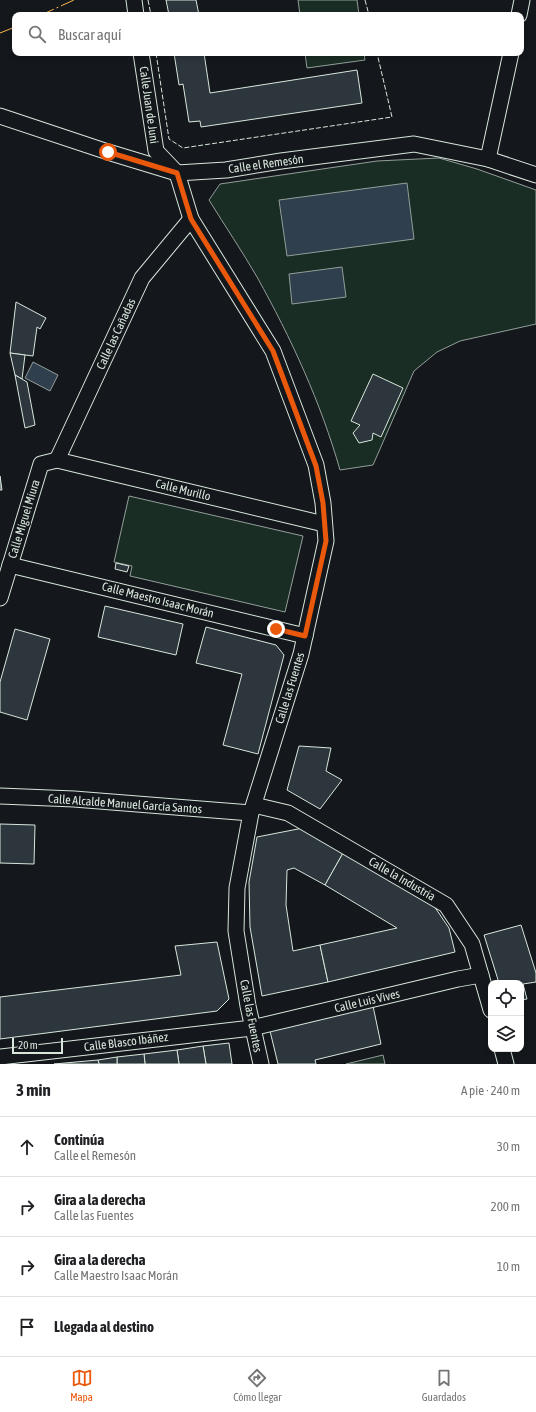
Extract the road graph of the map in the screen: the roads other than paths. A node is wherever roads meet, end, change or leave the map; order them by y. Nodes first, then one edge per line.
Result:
1 (134, 0) edge
2 (522, 0) edge
3 (136, 12) edge
4 (520, 12) edge
5 (141, 56) edge
6 (510, 56) edge
7 (0, 116) edge
8 (488, 158) junction
9 (177, 173) junction
10 (536, 175) edge
11 (191, 219) junction
12 (57, 460) junction
13 (41, 464) joint
14 (324, 524) junction
15 (10, 565) junction
16 (0, 598) edge
17 (305, 636) junction
18 (0, 796) edge
19 (252, 809) junction
20 (482, 975) junction
21 (488, 998) edge
22 (252, 1028) junction
23 (503, 1052) edge
24 (0, 1057) edge
25 (260, 1064) edge
26 (506, 1064) edge

1 - 3 street
2 - 4 street
5 - 9 street, Calle Juan de Juni
6 - 8 street
7 - 9 street, Calle el Remesón
8 - 9 street, Calle el Remesón
8 - 10 street, Calle el Remesón
9 - 11 street, Calle las Fuentes
11 - 12 street, Calle las Cañadas
11 - 14 street, Calle las Fuentes
12 - 13 street, Calle Murillo
12 - 14 street, Calle Murillo
13 - 15 street, Calle Miguel Miura
14 - 17 street, Calle las Fuentes
15 - 16 street, Calle Miguel Miura
15 - 17 street, Calle Maestro Isaac Morán
17 - 19 street, Calle las Fuentes
18 - 19 street, Calle Alcalde Manuel García Santos
19 - 20 street, Calle la Industria
19 - 22 street, Calle las Fuentes
20 - 21 street, Calle la Industria
20 - 22 street, Calle Luis Vives
22 - 24 street, Calle Blasco Ibáñez
22 - 25 street, Calle las Fuentes
23 - 26 street

